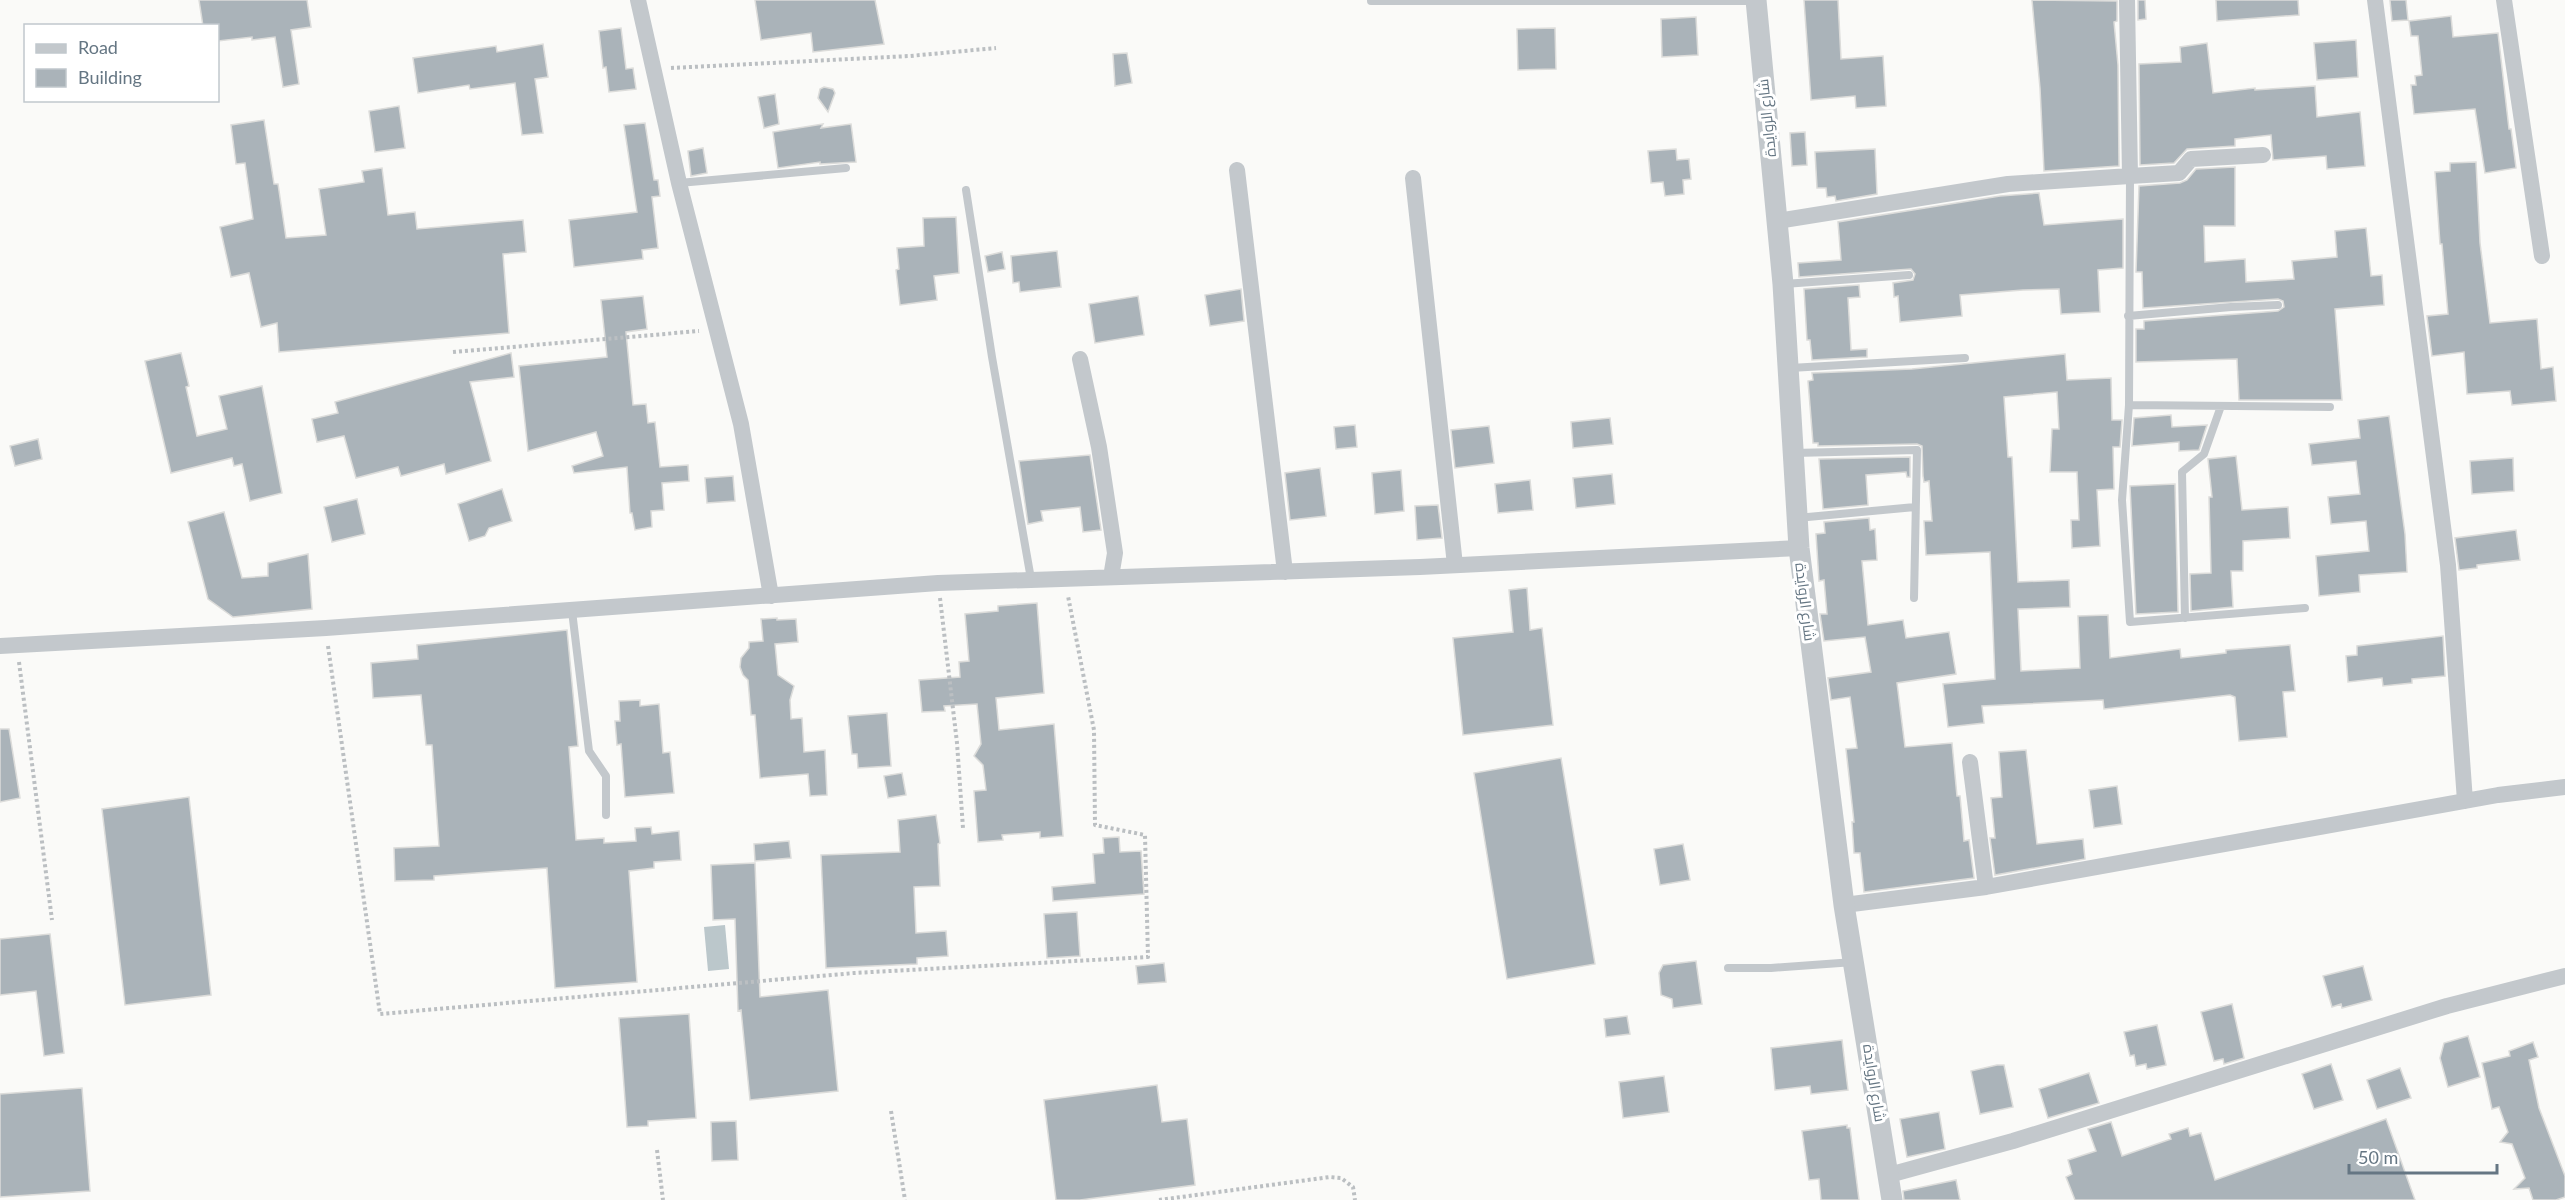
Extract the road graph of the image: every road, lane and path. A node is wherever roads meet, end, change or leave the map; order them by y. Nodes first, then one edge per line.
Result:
1 (638, 0) edge
2 (2127, 0) edge
3 (2375, 0) edge
4 (2504, 0) edge
5 (1371, 1) edge
6 (1756, 1) edge
7 (996, 48) dead end
8 (655, 69) junction
9 (2262, 155) dead end
10 (846, 168) dead end
11 (1237, 170) dead end
12 (2130, 176) junction
13 (1413, 178) dead end
14 (679, 183) junction
15 (966, 190) dead end
16 (1777, 221) junction
17 (2542, 256) dead end
18 (1909, 275) dead end
19 (1783, 284) junction
20 (2278, 305) dead end
21 (2128, 316) junction
22 (717, 330) junction
23 (453, 352) dead end
24 (1965, 358) dead end
25 (1080, 359) dead end
26 (1786, 368) junction
27 (2129, 405) junction
28 (2221, 406) junction
29 (2330, 406) dead end
30 (1794, 453) junction
31 (1915, 507) junction
32 (1796, 518) junction
33 (1799, 549) junction
34 (1455, 565) junction
35 (1285, 572) junction
36 (1111, 577) junction
37 (1065, 578) junction
38 (1031, 579) junction
39 (938, 583) junction
40 (771, 596) junction
41 (1914, 598) dead end
42 (2304, 608) dead end
43 (572, 611) junction
44 (2185, 618) junction
45 (326, 628) junction
46 (0, 646) edge
47 (17, 646) junction
48 (1970, 762) dead end
49 (2565, 787) edge
50 (2465, 801) junction
51 (606, 815) dead end
52 (963, 828) dead end
53 (1986, 887) junction
54 (1844, 905) junction
55 (52, 920) dead end
56 (1855, 962) junction
57 (1728, 968) dead end
58 (2565, 976) edge
59 (891, 1111) dead end
60 (657, 1150) dead end
61 (1889, 1175) junction
62 (663, 1200) edge
63 (905, 1200) edge
64 (1159, 1200) edge
65 (1355, 1200) edge
66 (1892, 1200) edge

1 - 8 street
2 - 12 street
3 - 50 street
4 - 17 street
5 - 6 lane
6 - 16 street, شارع الروايدة
7 - 8 path
8 - 14 street
9 - 12 street
10 - 14 lane
11 - 35 street
12 - 16 street
12 - 21 lane
13 - 34 street
14 - 22 street
15 - 38 lane
16 - 19 street, شارع الروايدة
18 - 19 lane
19 - 26 street, شارع الروايدة
20 - 21 lane
21 - 27 lane
22 - 23 path
22 - 40 street
24 - 26 lane
25 - 36 street
26 - 30 street, شارع الروايدة
27 - 28 lane
27 - 44 lane
28 - 29 lane
28 - 44 lane
30 - 31 lane
30 - 32 street, شارع الروايدة
31 - 32 lane
31 - 41 lane
32 - 33 street, شارع الروايدة
33 - 34 street
33 - 54 street, شارع الروايدة
34 - 35 street
35 - 36 street
36 - 37 street
37 - 38 street
37 - 45 path
38 - 39 street
39 - 40 street
39 - 52 path
40 - 43 street
42 - 44 lane
43 - 45 street
43 - 51 lane
45 - 47 street
46 - 47 street
47 - 55 path
48 - 53 street
49 - 50 street
50 - 53 street
53 - 54 street
54 - 56 street, شارع الروايدة
56 - 57 lane
56 - 61 street, شارع الروايدة
58 - 61 street
59 - 63 path
60 - 62 path
61 - 66 street, شارع الروايدة
64 - 65 path

